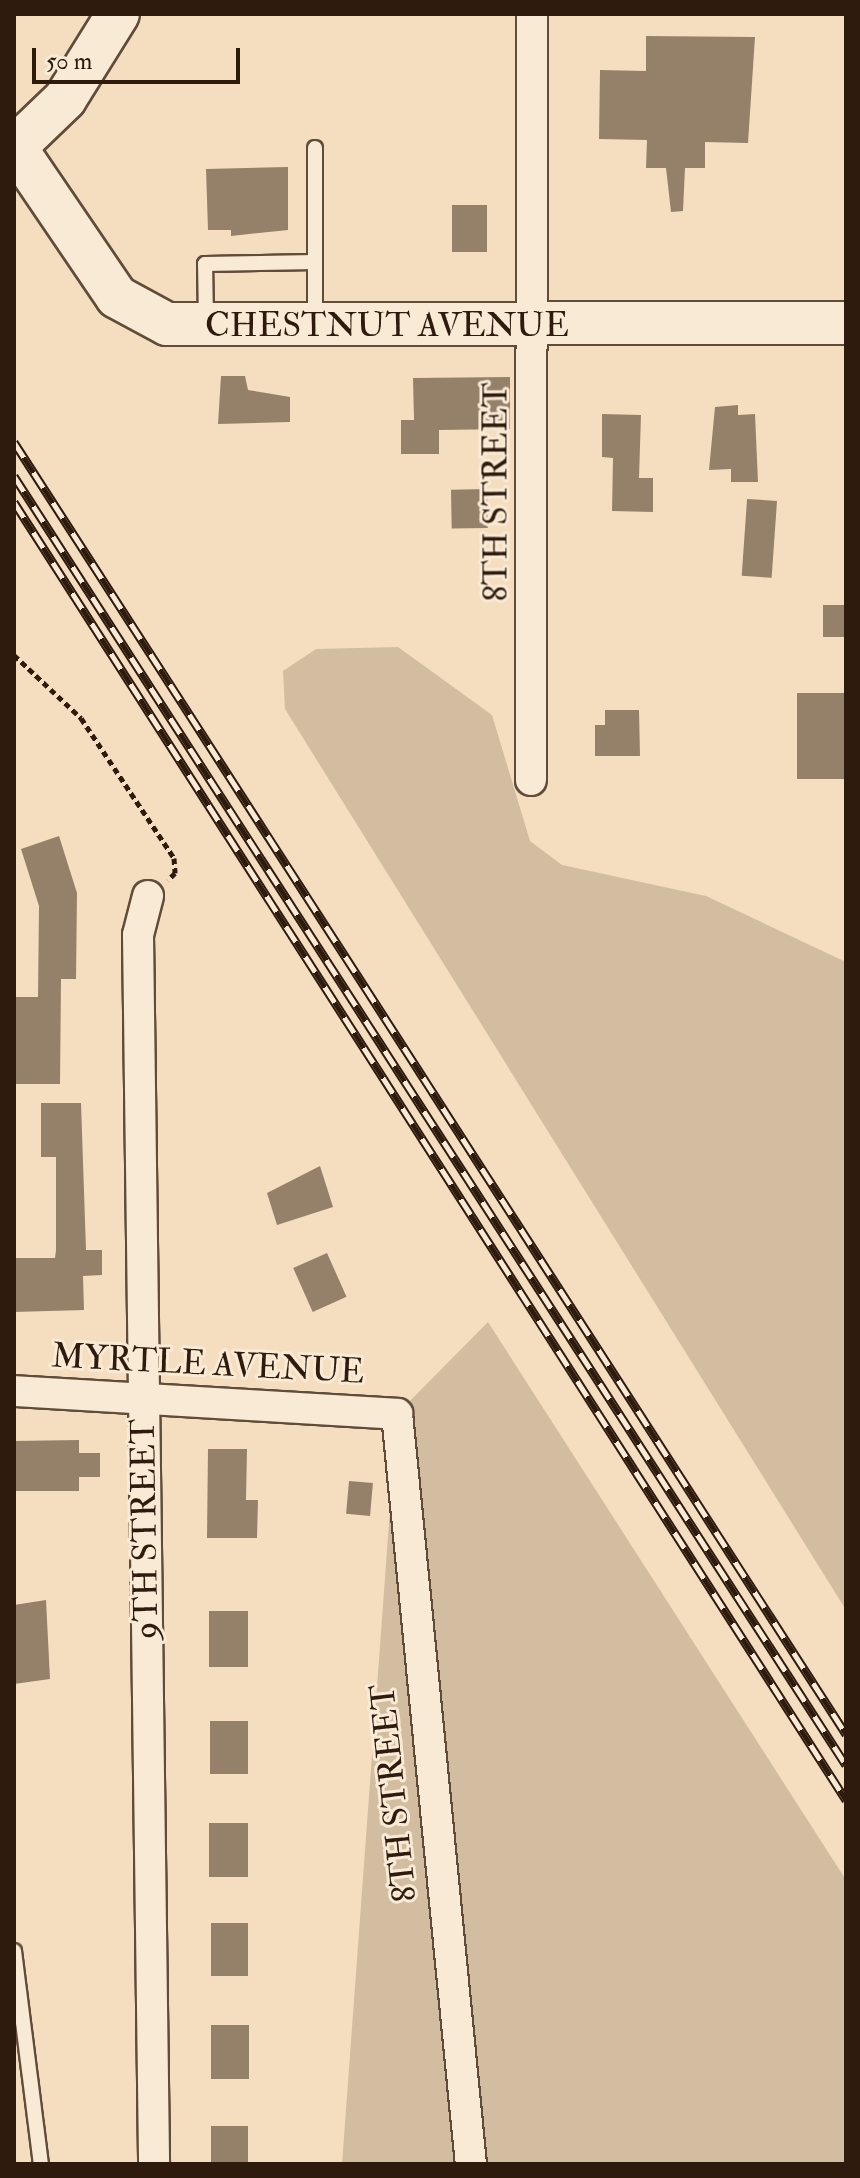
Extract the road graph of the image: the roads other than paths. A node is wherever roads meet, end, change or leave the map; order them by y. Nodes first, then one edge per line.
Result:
1 (118, 14) edge
2 (532, 14) edge
3 (15, 148) edge
4 (315, 148) dead end
5 (315, 262) junction
6 (846, 323) edge
7 (315, 326) junction
8 (535, 327) junction
9 (206, 328) junction
10 (531, 780) dead end
11 (148, 896) road end
12 (14, 1391) edge
13 (143, 1399) junction
14 (397, 1414) joint
15 (14, 1951) edge
16 (41, 2164) edge
17 (154, 2164) edge
18 (471, 2164) edge

1 - 3 street
2 - 8 street, 8TH STREET
3 - 9 street, CHESTNUT AVENUE
4 - 5 lane
5 - 7 lane
5 - 9 lane
6 - 8 street, CHESTNUT AVENUE
7 - 8 street, CHESTNUT AVENUE
7 - 9 street, CHESTNUT AVENUE
8 - 10 street, 8TH STREET
11 - 13 street, 9TH STREET
12 - 13 street, MYRTLE AVENUE
13 - 14 street, MYRTLE AVENUE
13 - 17 street, 9TH STREET
14 - 18 street, 8TH STREET
15 - 16 lane

